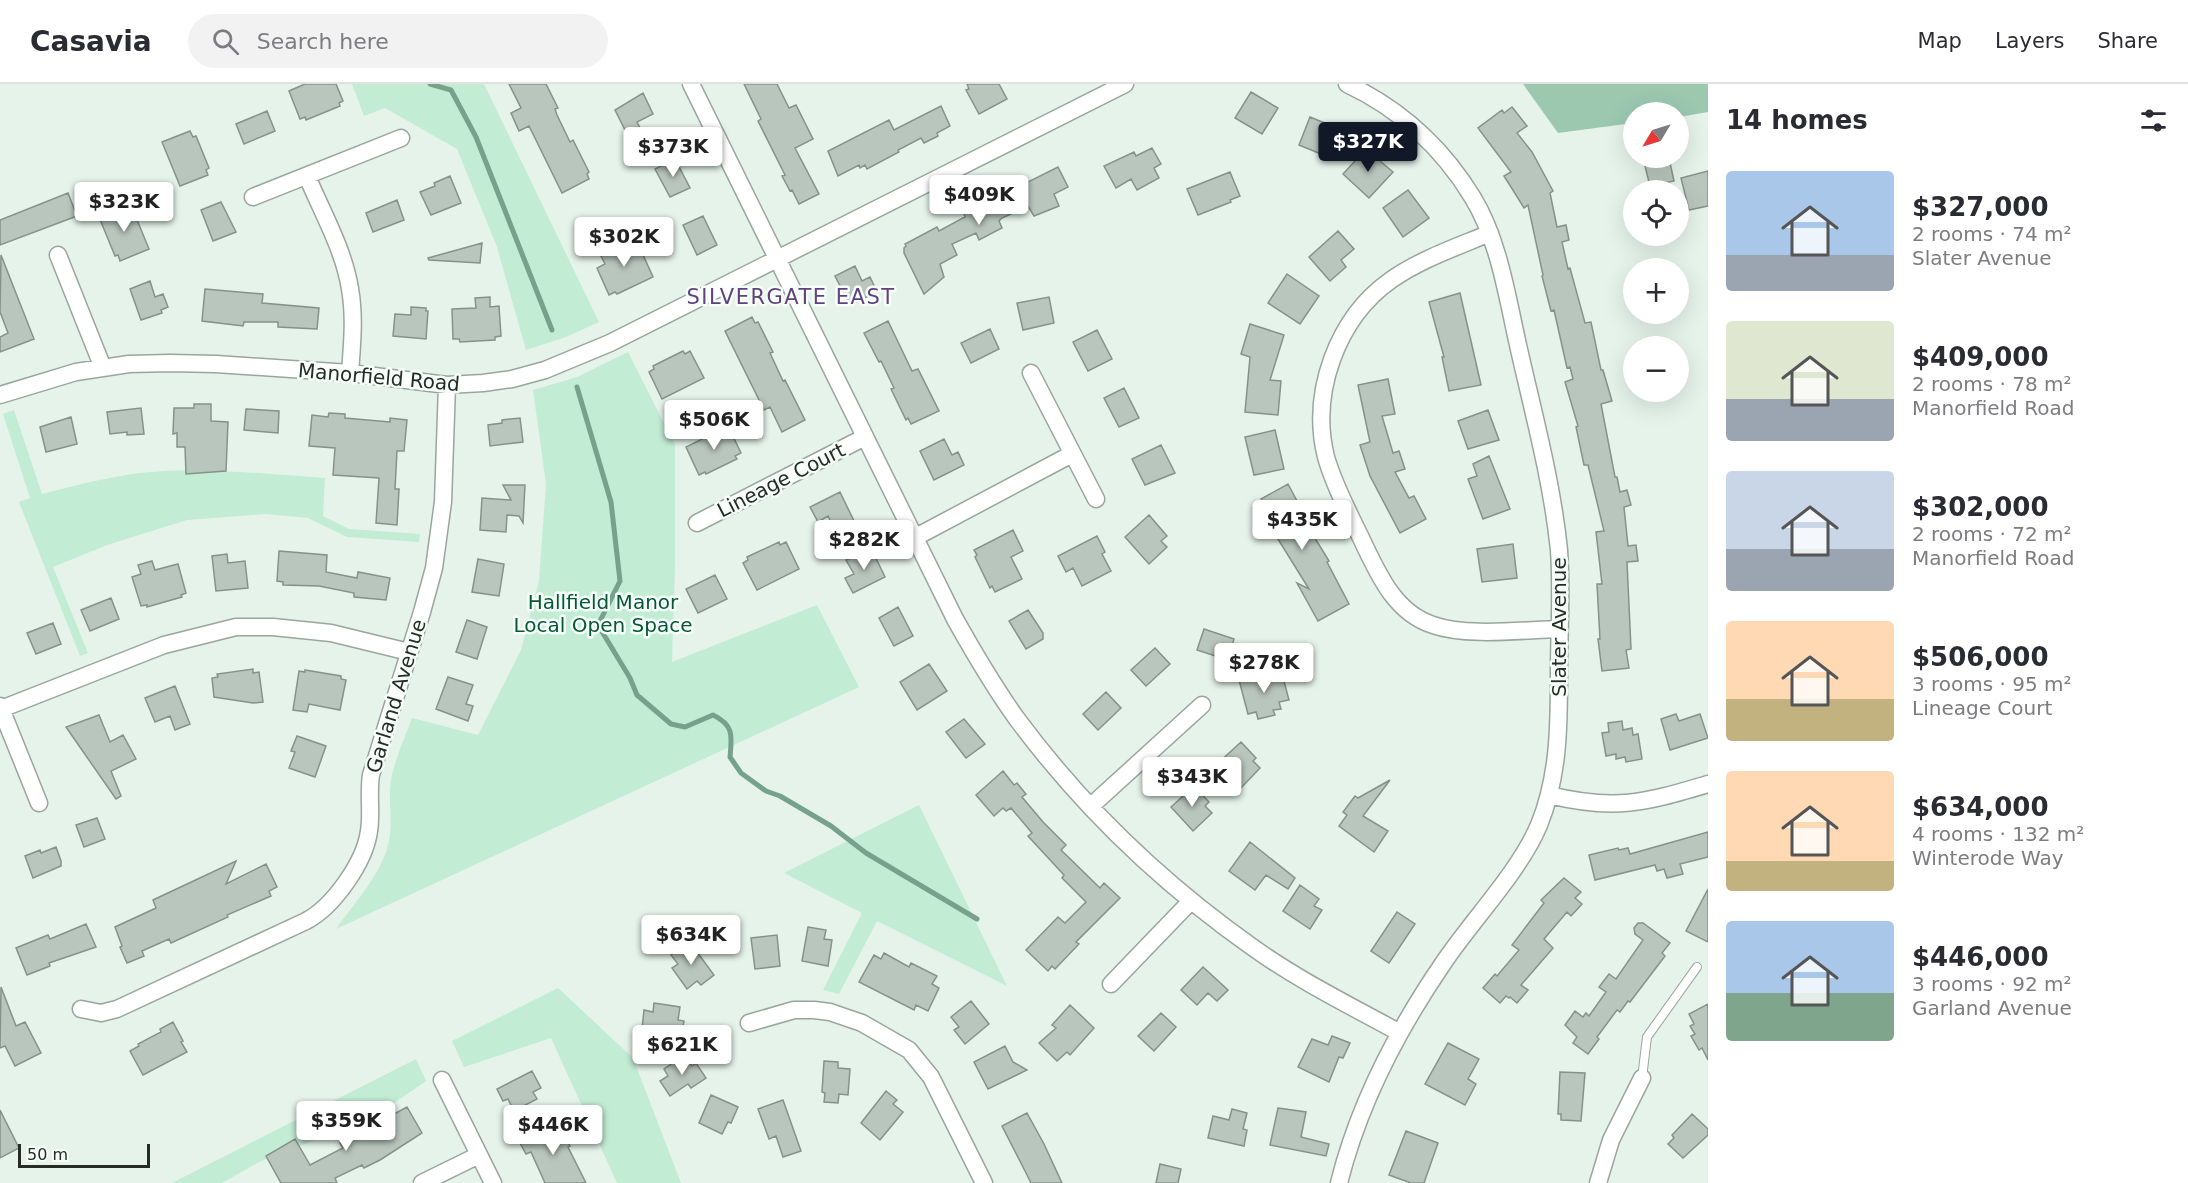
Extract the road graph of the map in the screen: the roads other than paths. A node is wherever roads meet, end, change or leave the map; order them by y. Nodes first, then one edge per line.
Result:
1 (691, 84) edge
2 (1125, 84) edge
3 (1347, 84) edge
4 (401, 138) dead end
5 (307, 176) junction
6 (253, 197) dead end
7 (1490, 233) junction
8 (58, 255) dead end
9 (777, 258) junction
10 (103, 368) junction
11 (350, 373) junction
12 (1031, 373) dead end
13 (447, 385) junction
14 (0, 394) edge
15 (865, 437) junction
16 (1072, 454) junction
17 (1096, 499) dead end
18 (697, 523) dead end
19 (914, 538) junction
20 (1559, 629) junction
21 (409, 652) junction
22 (1202, 705) dead end
23 (0, 707) edge
24 (1708, 784) edge
25 (1549, 795) junction
26 (39, 802) dead end
27 (1091, 806) junction
28 (1190, 902) junction
29 (1697, 967) dead end
30 (1111, 984) dead end
31 (81, 1009) dead end
32 (749, 1023) dead end
33 (1400, 1033) junction
34 (1642, 1078) joint
35 (442, 1080) dead end
36 (479, 1155) junction
37 (422, 1183) edge
38 (493, 1183) edge
39 (984, 1183) edge
40 (1339, 1183) edge
41 (1598, 1183) edge

1 - 9 street
2 - 9 street, Manorfield Road
3 - 7 street, Slater Avenue
4 - 5 street
5 - 6 street
5 - 11 street
7 - 20 street, Slater Avenue
7 - 20 street
8 - 10 street
9 - 13 street, Manorfield Road
9 - 15 street
10 - 11 street, Manorfield Road
10 - 14 street, Manorfield Road
11 - 13 street, Manorfield Road
12 - 16 street
13 - 21 street, Garland Avenue
15 - 18 street, Lineage Court
15 - 19 street
16 - 17 street
16 - 19 street
19 - 27 street
20 - 25 street, Slater Avenue
21 - 23 street
21 - 31 street, Garland Avenue
22 - 27 street
23 - 26 street
24 - 25 street
25 - 33 street, Slater Avenue
27 - 28 street
28 - 30 street
28 - 33 street
29 - 34 lane
32 - 39 street
33 - 40 street, Slater Avenue
34 - 41 street
35 - 36 street
36 - 37 street
36 - 38 street

